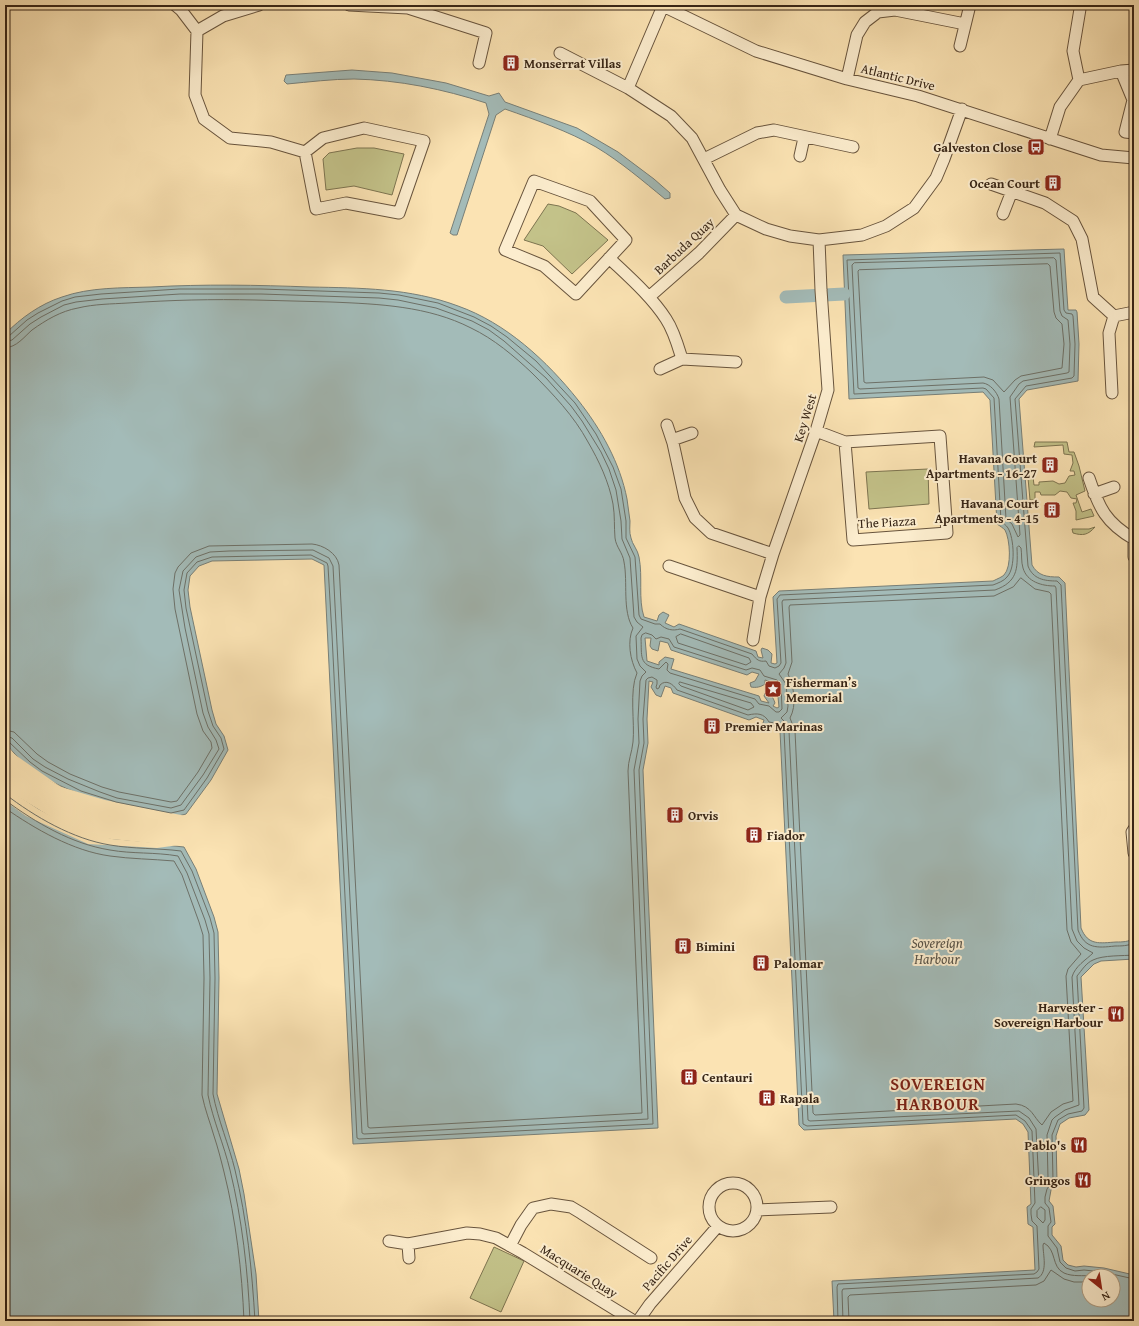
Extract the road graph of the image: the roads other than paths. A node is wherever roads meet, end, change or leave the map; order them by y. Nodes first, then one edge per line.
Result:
1 (175, 5) edge
2 (260, 5) edge
3 (349, 5) edge
4 (662, 5) edge
5 (970, 5) edge
6 (408, 6) edge
7 (876, 8) edge
8 (1080, 9) dead end
9 (965, 24) junction
10 (197, 31) junction
11 (960, 46) dead end
12 (560, 53) dead end
13 (479, 63) dead end
14 (1134, 70) edge
15 (1121, 71) junction
16 (847, 80) junction
17 (1079, 80) junction
18 (628, 88) junction
19 (962, 109) junction
20 (1134, 133) edge
21 (804, 138) junction
22 (1050, 139) junction
23 (852, 147) dead end
24 (305, 152) junction
25 (800, 156) dead end
26 (1134, 158) edge
27 (704, 159) junction
28 (991, 184) dead end
29 (1012, 191) junction
30 (1003, 214) dead end
31 (736, 215) junction
32 (819, 240) junction
33 (609, 258) junction
34 (649, 297) junction
35 (1134, 312) edge
36 (1114, 316) junction
37 (682, 360) junction
38 (736, 362) dead end
39 (660, 369) dead end
40 (1112, 393) dead end
41 (667, 425) dead end
42 (816, 431) junction
43 (692, 433) dead end
44 (672, 440) junction
45 (845, 442) junction
46 (1089, 478) dead end
47 (1114, 487) dead end
48 (1094, 494) junction
49 (1134, 539) edge
50 (773, 554) junction
51 (1134, 557) edge
52 (669, 566) dead end
53 (760, 597) junction
54 (753, 640) dead end
55 (1134, 829) edge
56 (1134, 853) edge
57 (831, 1207) dead end
58 (757, 1210) junction
59 (718, 1226) junction
60 (389, 1241) dead end
61 (408, 1244) junction
62 (510, 1246) junction
63 (409, 1258) dead end
64 (651, 1258) dead end
65 (634, 1321) edge
66 (638, 1321) edge

1 - 10 street
2 - 10 street
3 - 6 street
4 - 16 street, Atlantic Drive
4 - 18 street
5 - 9 street
6 - 13 street
7 - 9 street
7 - 16 street
8 - 17 street
9 - 11 street
10 - 24 street
12 - 18 street
14 - 15 street
15 - 17 street
15 - 20 street
16 - 19 street, Atlantic Drive
17 - 22 street
18 - 27 street
19 - 22 street, Atlantic Drive
19 - 32 street
21 - 23 street
21 - 25 street
21 - 27 street
22 - 26 street, Atlantic Drive
24 - 24 street
27 - 31 street
28 - 29 street
29 - 30 street
29 - 36 street
31 - 32 street
31 - 34 street, Barbuda Quay
32 - 42 street, Key West
33 - 33 street
33 - 34 street
34 - 37 street
35 - 36 street
36 - 40 street
37 - 38 street
37 - 39 street
41 - 44 street
42 - 45 street, The Piazza
42 - 50 street, Key West
43 - 44 street
44 - 50 street
45 - 45 street, The Piazza
46 - 48 street
47 - 48 street
48 - 49 street
49 - 51 street
50 - 53 street, Key West
52 - 53 street
53 - 54 street, Key West
55 - 56 street
57 - 58 street
58 - 59 street
58 - 59 street
59 - 66 street, Pacific Drive
60 - 61 street, Macquarie Quay
61 - 62 street, Macquarie Quay
61 - 63 street
62 - 64 street
62 - 65 street, Macquarie Quay

